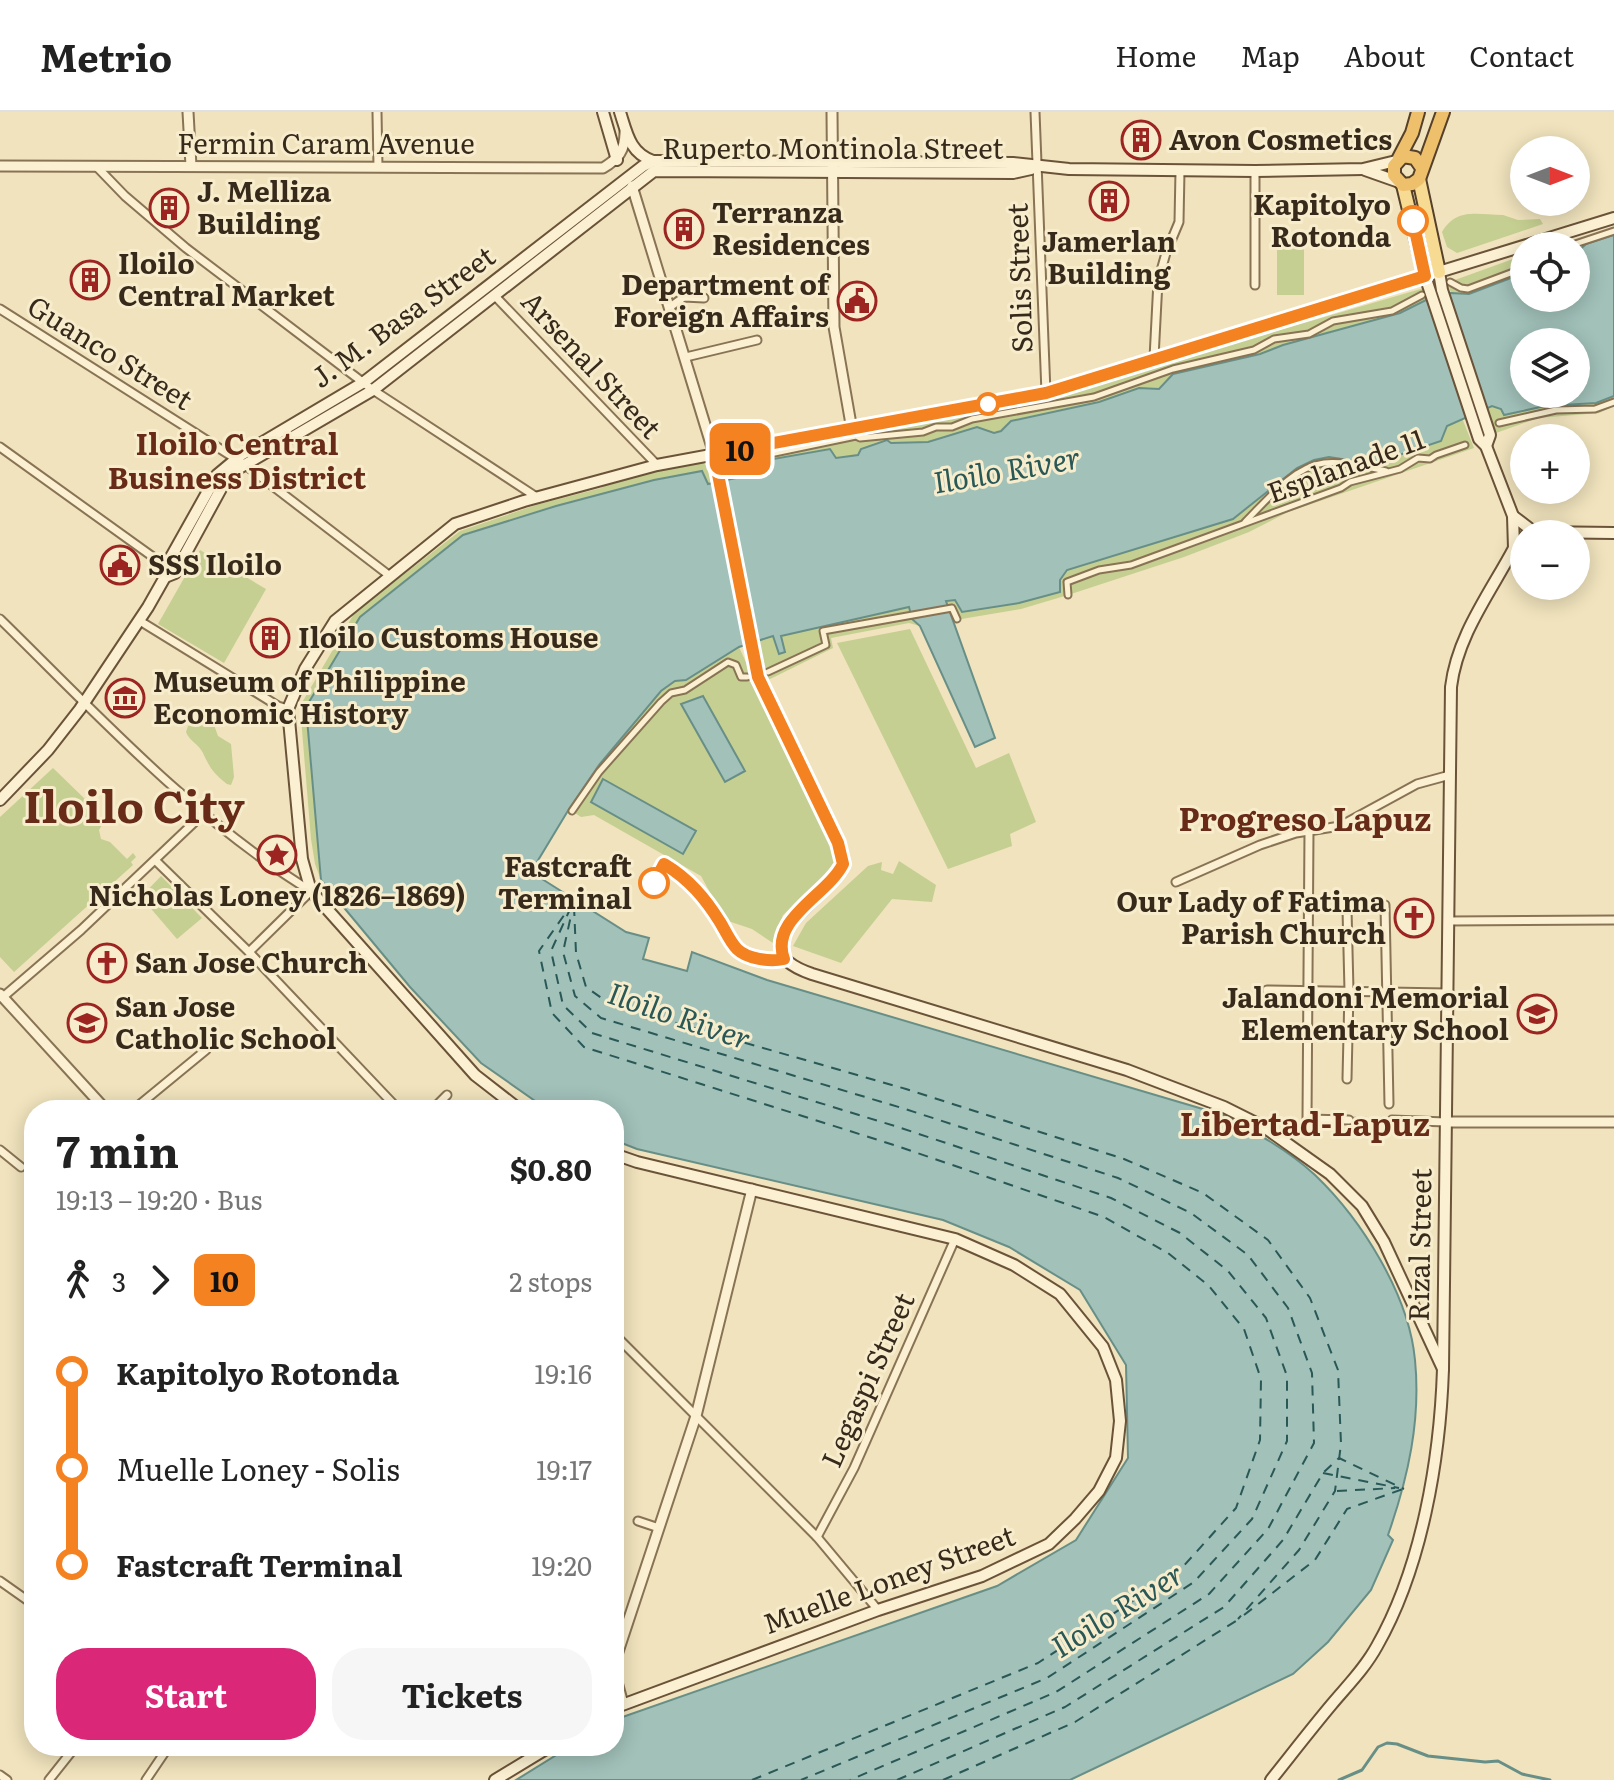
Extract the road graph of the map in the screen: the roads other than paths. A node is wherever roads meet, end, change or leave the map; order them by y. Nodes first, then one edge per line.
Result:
1 (188, 112) edge
2 (377, 112) edge
3 (603, 112) edge
4 (620, 112) edge
5 (832, 112) edge
6 (1035, 112) edge
7 (1417, 114) edge
8 (1443, 114) edge
9 (625, 128) junction
10 (617, 160) junction
11 (1398, 160) junction
12 (653, 161) junction
13 (0, 166) edge
14 (95, 166) junction
15 (191, 166) junction
16 (378, 167) junction
17 (832, 167) junction
18 (1037, 168) junction
19 (1363, 169) junction
20 (1180, 171) junction
21 (1255, 171) junction
22 (1421, 174) junction
23 (630, 182) junction
24 (1402, 184) junction
25 (1614, 218) edge
26 (1614, 231) edge
27 (1590, 239) edge
28 (1439, 272) junction
29 (1510, 273) edge
30 (1425, 276) junction
31 (1255, 285) dead end
32 (1436, 290) junction
33 (494, 295) junction
34 (704, 298) dead end
35 (670, 307) junction
36 (0, 309) edge
37 (757, 340) dead end
38 (686, 357) junction
39 (1154, 358) junction
40 (368, 386) junction
41 (1046, 393) junction
42 (1614, 402) edge
43 (1499, 423) dead end
44 (852, 430) junction
45 (1465, 445) dead end
46 (0, 447) edge
47 (714, 454) junction
48 (240, 461) junction
49 (732, 462) dead end
50 (657, 465) junction
51 (1387, 472) junction
52 (538, 498) junction
53 (1513, 516) junction
54 (1513, 520) edge
55 (1517, 520) edge
56 (1241, 526) junction
57 (1590, 533) edge
58 (1614, 533) edge
59 (1510, 555) edge
60 (168, 572) junction
61 (390, 576) junction
62 (1068, 595) dead end
63 (0, 619) edge
64 (957, 619) dead end
65 (140, 621) junction
66 (768, 672) dead end
67 (747, 677) dead end
68 (85, 702) junction
69 (288, 709) junction
70 (1450, 775) junction
71 (0, 800) edge
72 (572, 811) dead end
73 (203, 814) junction
74 (1309, 831) junction
75 (156, 861) junction
76 (1176, 882) dead end
77 (311, 891) junction
78 (1385, 905) dead end
79 (1347, 909) dead end
80 (1614, 920) edge
81 (1448, 921) junction
82 (249, 952) junction
83 (1267, 990) dead end
84 (1308, 990) junction
85 (1349, 991) junction
86 (1389, 991) junction
87 (1447, 993) junction
88 (1, 996) edge
89 (206, 1050) dead end
90 (1347, 1079) dead end
91 (447, 1095) dead end
92 (97, 1100) edge
93 (145, 1100) edge
94 (390, 1100) edge
95 (442, 1100) edge
96 (507, 1100) edge
97 (1389, 1104) dead end
98 (1349, 1120) tunnel mouth
99 (1392, 1120) tunnel mouth
100 (1446, 1122) junction
101 (1614, 1122) edge
102 (0, 1150) edge
103 (624, 1157) edge
104 (21, 1167) dead end
105 (752, 1189) junction
106 (955, 1239) junction
107 (624, 1344) edge
108 (1443, 1369) junction
109 (696, 1416) junction
110 (638, 1521) dead end
111 (659, 1528) junction
112 (817, 1537) junction
113 (0, 1581) edge
114 (24, 1598) edge
115 (878, 1610) junction
116 (624, 1634) edge
117 (624, 1704) edge
118 (68, 1756) edge
119 (162, 1756) edge
120 (535, 1756) edge
121 (0, 1775) edge
122 (7, 1780) edge
123 (49, 1780) edge
124 (146, 1780) edge
125 (495, 1780) edge
126 (1271, 1780) edge

1 - 15 street
2 - 16 street
3 - 10 main road
4 - 9 main road
5 - 17 street
6 - 18 street, Solis Street
7 - 11 highway
8 - 22 highway
9 - 10 street
9 - 12 main road
10 - 16 street, Fermin Caram Avenue
11 - 19 main road, Ruperto Montinola Street
11 - 22 highway
11 - 24 highway
12 - 17 main road
12 - 23 main road
13 - 14 street, Fermin Caram Avenue
14 - 15 street, Fermin Caram Avenue
14 - 40 street
15 - 16 street, Fermin Caram Avenue
17 - 18 main road, Ruperto Montinola Street
17 - 23 main road, Ruperto Montinola Street
17 - 44 street
18 - 20 main road, Ruperto Montinola Street
18 - 41 street, Solis Street
19 - 21 main road, Ruperto Montinola Street
19 - 24 main road, Ruperto Montinola Street
20 - 21 main road, Ruperto Montinola Street
20 - 39 street
21 - 31 street
22 - 24 highway
22 - 28 main road
23 - 33 main road, J. M. Basa Street
23 - 35 street
23 - 40 main road, J. M. Basa Street
24 - 30 main road
25 - 28 main road
26 - 27 street
28 - 30 main road
28 - 32 main road
29 - 32 street
30 - 32 main road
30 - 39 main road
32 - 49 street
32 - 53 main road
33 - 40 main road, J. M. Basa Street
33 - 50 street, Arsenal Street
34 - 35 street
35 - 38 street
36 - 48 street, Guanco Street
37 - 38 street
38 - 47 street
39 - 41 main road
40 - 48 main road, J. M. Basa Street
40 - 52 street
41 - 44 main road
42 - 43 street
44 - 47 main road
45 - 51 street, Esplanade 11
46 - 60 street
47 - 50 main road
47 - 108 main road
48 - 60 main road, J. M. Basa Street
48 - 61 street, Guanco Street
50 - 52 main road
51 - 56 street, Esplanade 11
51 - 56 street, Esplanade 11
52 - 61 main road
53 - 54 main road
53 - 55 main road
56 - 62 street, Esplanade 11
57 - 58 main road
59 - 70 main road, Rizal Street
60 - 65 main road, J. M. Basa Street
61 - 69 main road
63 - 68 street
64 - 66 street
65 - 68 main road, J. M. Basa Street
65 - 69 street
67 - 72 street
68 - 71 main road, J. M. Basa Street
68 - 73 street
69 - 77 main road
70 - 74 street
70 - 81 main road, Rizal Street
73 - 75 street
73 - 77 street
74 - 76 street
74 - 84 street
75 - 82 street
75 - 88 street
77 - 82 street
77 - 96 main road
78 - 86 street
79 - 85 street
80 - 81 street
81 - 87 main road, Rizal Street
82 - 94 street
83 - 84 street
84 - 85 street
84 - 98 street
85 - 86 street
85 - 90 street
86 - 87 street
86 - 97 street
87 - 100 main road, Rizal Street
88 - 92 street
89 - 93 street
91 - 95 street
99 - 100 street
100 - 101 street
100 - 108 main road, Rizal Street
102 - 104 street
103 - 105 main road, Muelle Loney Street
105 - 106 main road, Muelle Loney Street
105 - 109 street
106 - 112 street, Legaspi Street
106 - 115 main road, Muelle Loney Street
107 - 109 street
108 - 126 main road, Rizal Street
109 - 111 street
109 - 112 street
110 - 111 street
111 - 116 street
112 - 115 street
113 - 114 street
115 - 117 main road, Muelle Loney Street
118 - 123 street
119 - 124 street
120 - 125 main road
121 - 122 street

